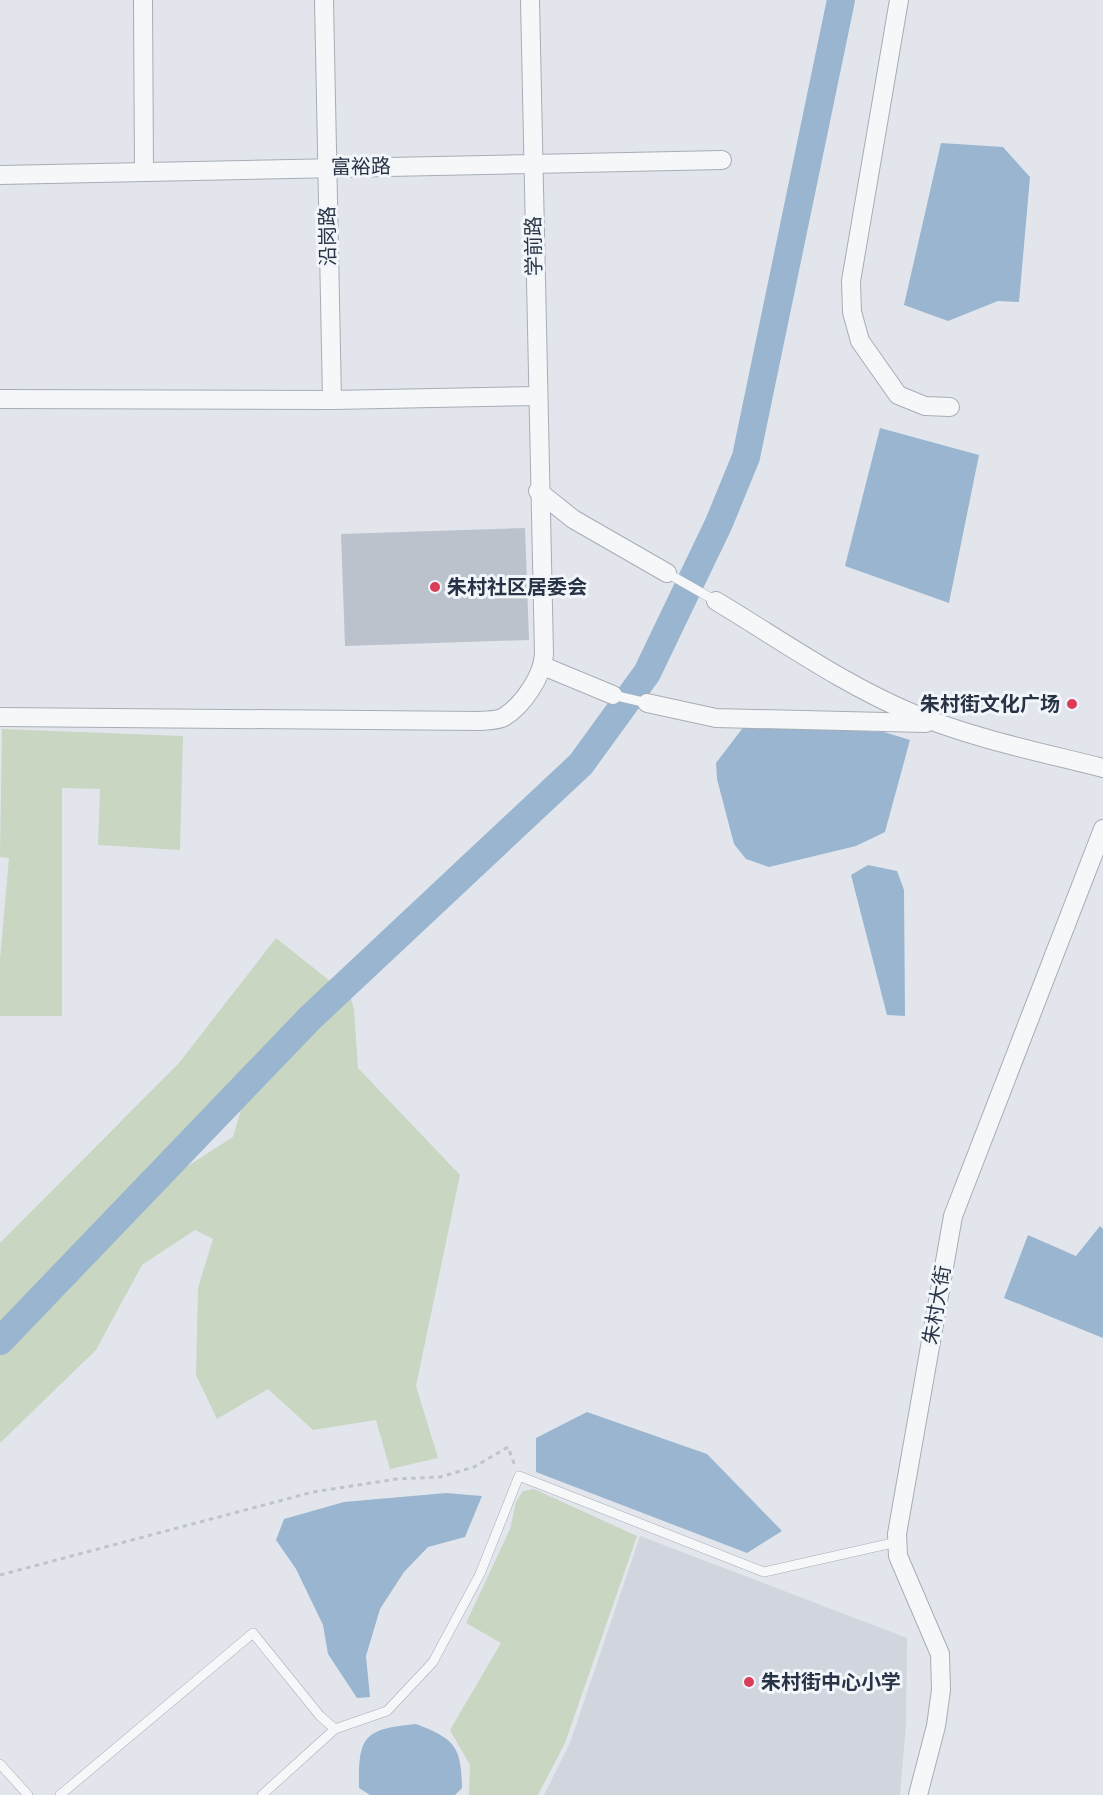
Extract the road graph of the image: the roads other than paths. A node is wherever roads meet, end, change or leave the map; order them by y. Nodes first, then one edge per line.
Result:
1 (143, 0) edge
2 (324, 0) edge
3 (530, 0) edge
4 (899, 0) edge
5 (722, 160) dead end
6 (533, 164) junction
7 (327, 168) junction
8 (144, 172) junction
9 (0, 175) edge
10 (538, 396) junction
11 (0, 399) edge
12 (332, 400) junction
13 (950, 407) dead end
14 (538, 491) junction
15 (667, 573) joint
16 (716, 601) joint
17 (543, 666) junction
18 (613, 694) joint
19 (647, 703) joint
20 (0, 717) edge
21 (939, 723) junction
22 (1103, 768) edge
23 (1103, 829) edge
24 (897, 1542) junction
25 (335, 1729) junction
26 (0, 1764) edge
27 (28, 1795) edge
28 (60, 1795) edge
29 (262, 1795) edge
30 (918, 1795) edge

1 - 8 street
2 - 7 street, 沿岗路
3 - 6 street, 学前路
4 - 13 street
5 - 6 street, 富裕路
6 - 7 street, 富裕路
6 - 10 street, 学前路
7 - 8 street, 富裕路
7 - 12 street, 沿岗路
8 - 9 street, 富裕路
10 - 12 street
10 - 14 street, 学前路
11 - 12 street
14 - 15 street
14 - 17 street, 学前路
15 - 16 lane
16 - 21 street
17 - 18 street
17 - 20 street
18 - 19 lane
19 - 21 street
21 - 22 street
23 - 24 street, 朱村大街
24 - 25 lane
24 - 30 street, 朱村大街
25 - 28 lane
25 - 29 lane
26 - 27 lane

